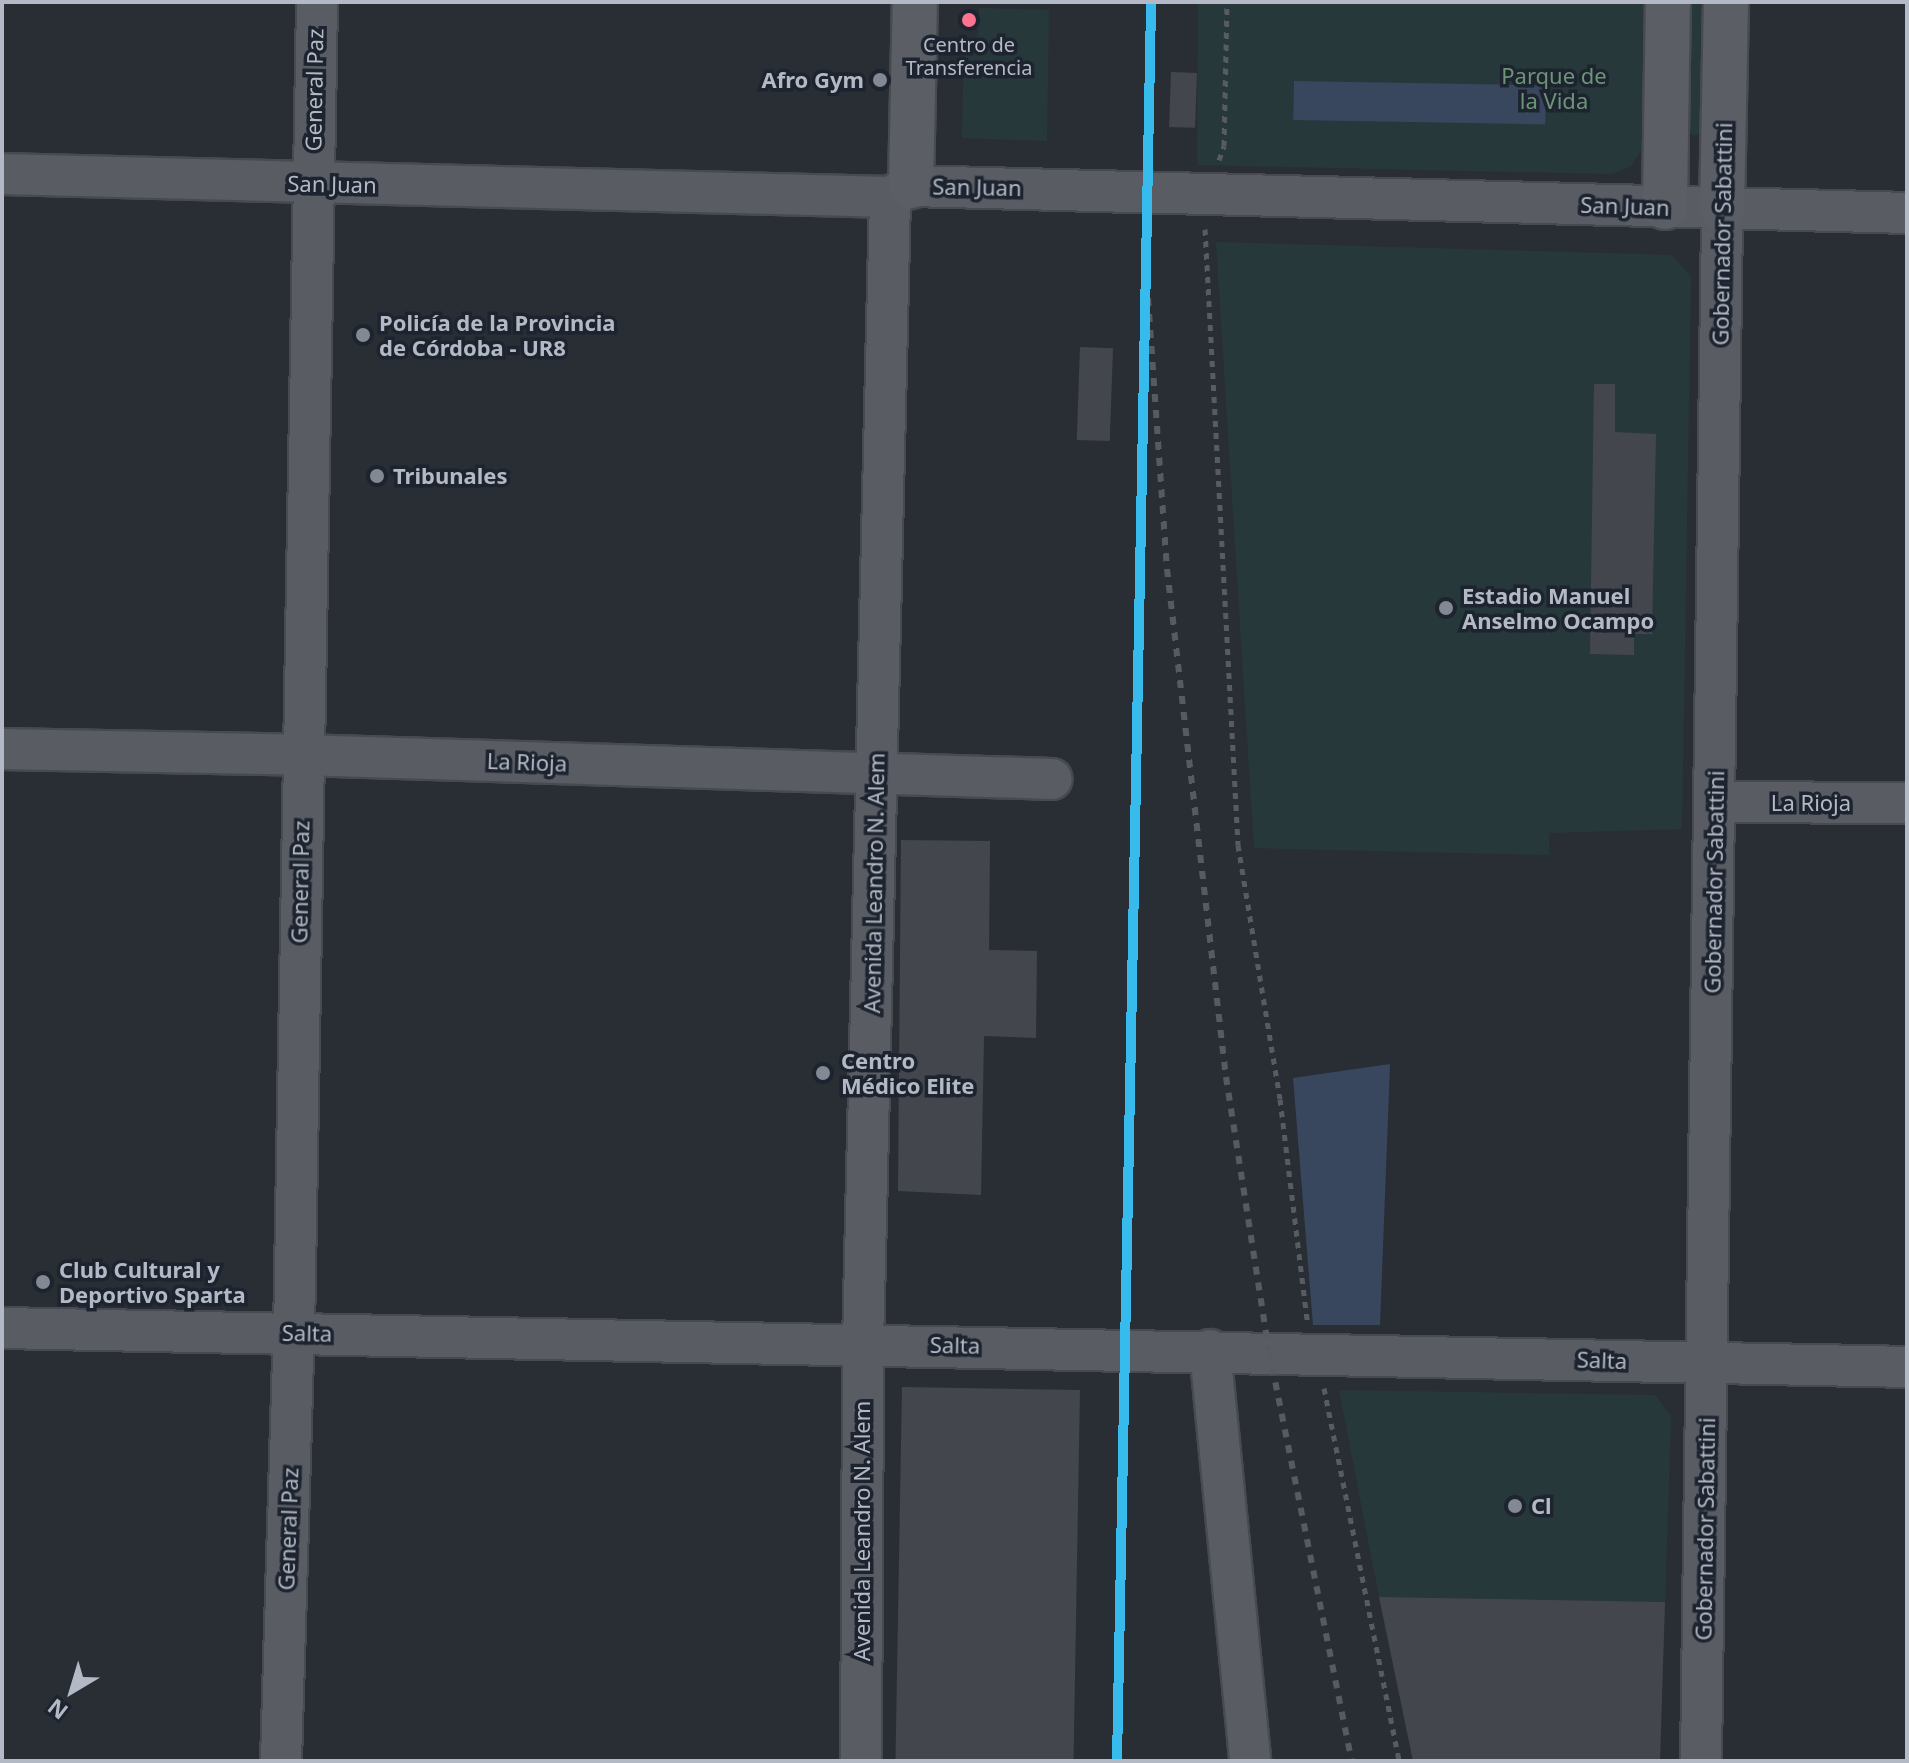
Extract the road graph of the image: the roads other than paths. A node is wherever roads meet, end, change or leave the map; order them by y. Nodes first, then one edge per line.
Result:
1 (317, 2) edge
2 (915, 2) edge
3 (1668, 2) edge
4 (1726, 2) edge
5 (2, 174) edge
6 (312, 184) junction
7 (901, 191) junction
8 (1665, 207) junction
9 (1722, 209) junction
10 (1907, 213) edge
11 (2, 749) edge
12 (302, 755) junction
13 (876, 773) junction
14 (1052, 779) dead end
15 (1715, 802) junction
16 (1907, 803) edge
17 (2, 1328) edge
18 (294, 1333) junction
19 (863, 1344) junction
20 (1210, 1350) junction
21 (1708, 1363) junction
22 (1907, 1367) edge
23 (281, 1761) edge
24 (861, 1761) edge
25 (1250, 1761) edge
26 (1701, 1761) edge

1 - 6 street, General Paz
2 - 7 main road, Avenida Leandro N. Alem
3 - 8 main road
4 - 9 main road, Gobernador Sabattini
5 - 6 street, San Juan
6 - 7 street, San Juan
6 - 12 street, General Paz
7 - 8 street, San Juan
7 - 13 street, Avenida Leandro N. Alem
8 - 9 street, San Juan
9 - 10 street, San Juan
9 - 15 street, Gobernador Sabattini
11 - 12 street, La Rioja
12 - 13 street, La Rioja
12 - 18 street, General Paz
13 - 14 street, La Rioja
13 - 19 street, Avenida Leandro N. Alem
15 - 16 street, La Rioja
15 - 21 street, Gobernador Sabattini
17 - 18 street, Salta
18 - 19 street, Salta
18 - 23 street, General Paz
19 - 20 street, Salta
19 - 24 street, Avenida Leandro N. Alem
20 - 21 street, Salta
20 - 25 street
21 - 22 street, Salta
21 - 26 street, Gobernador Sabattini

